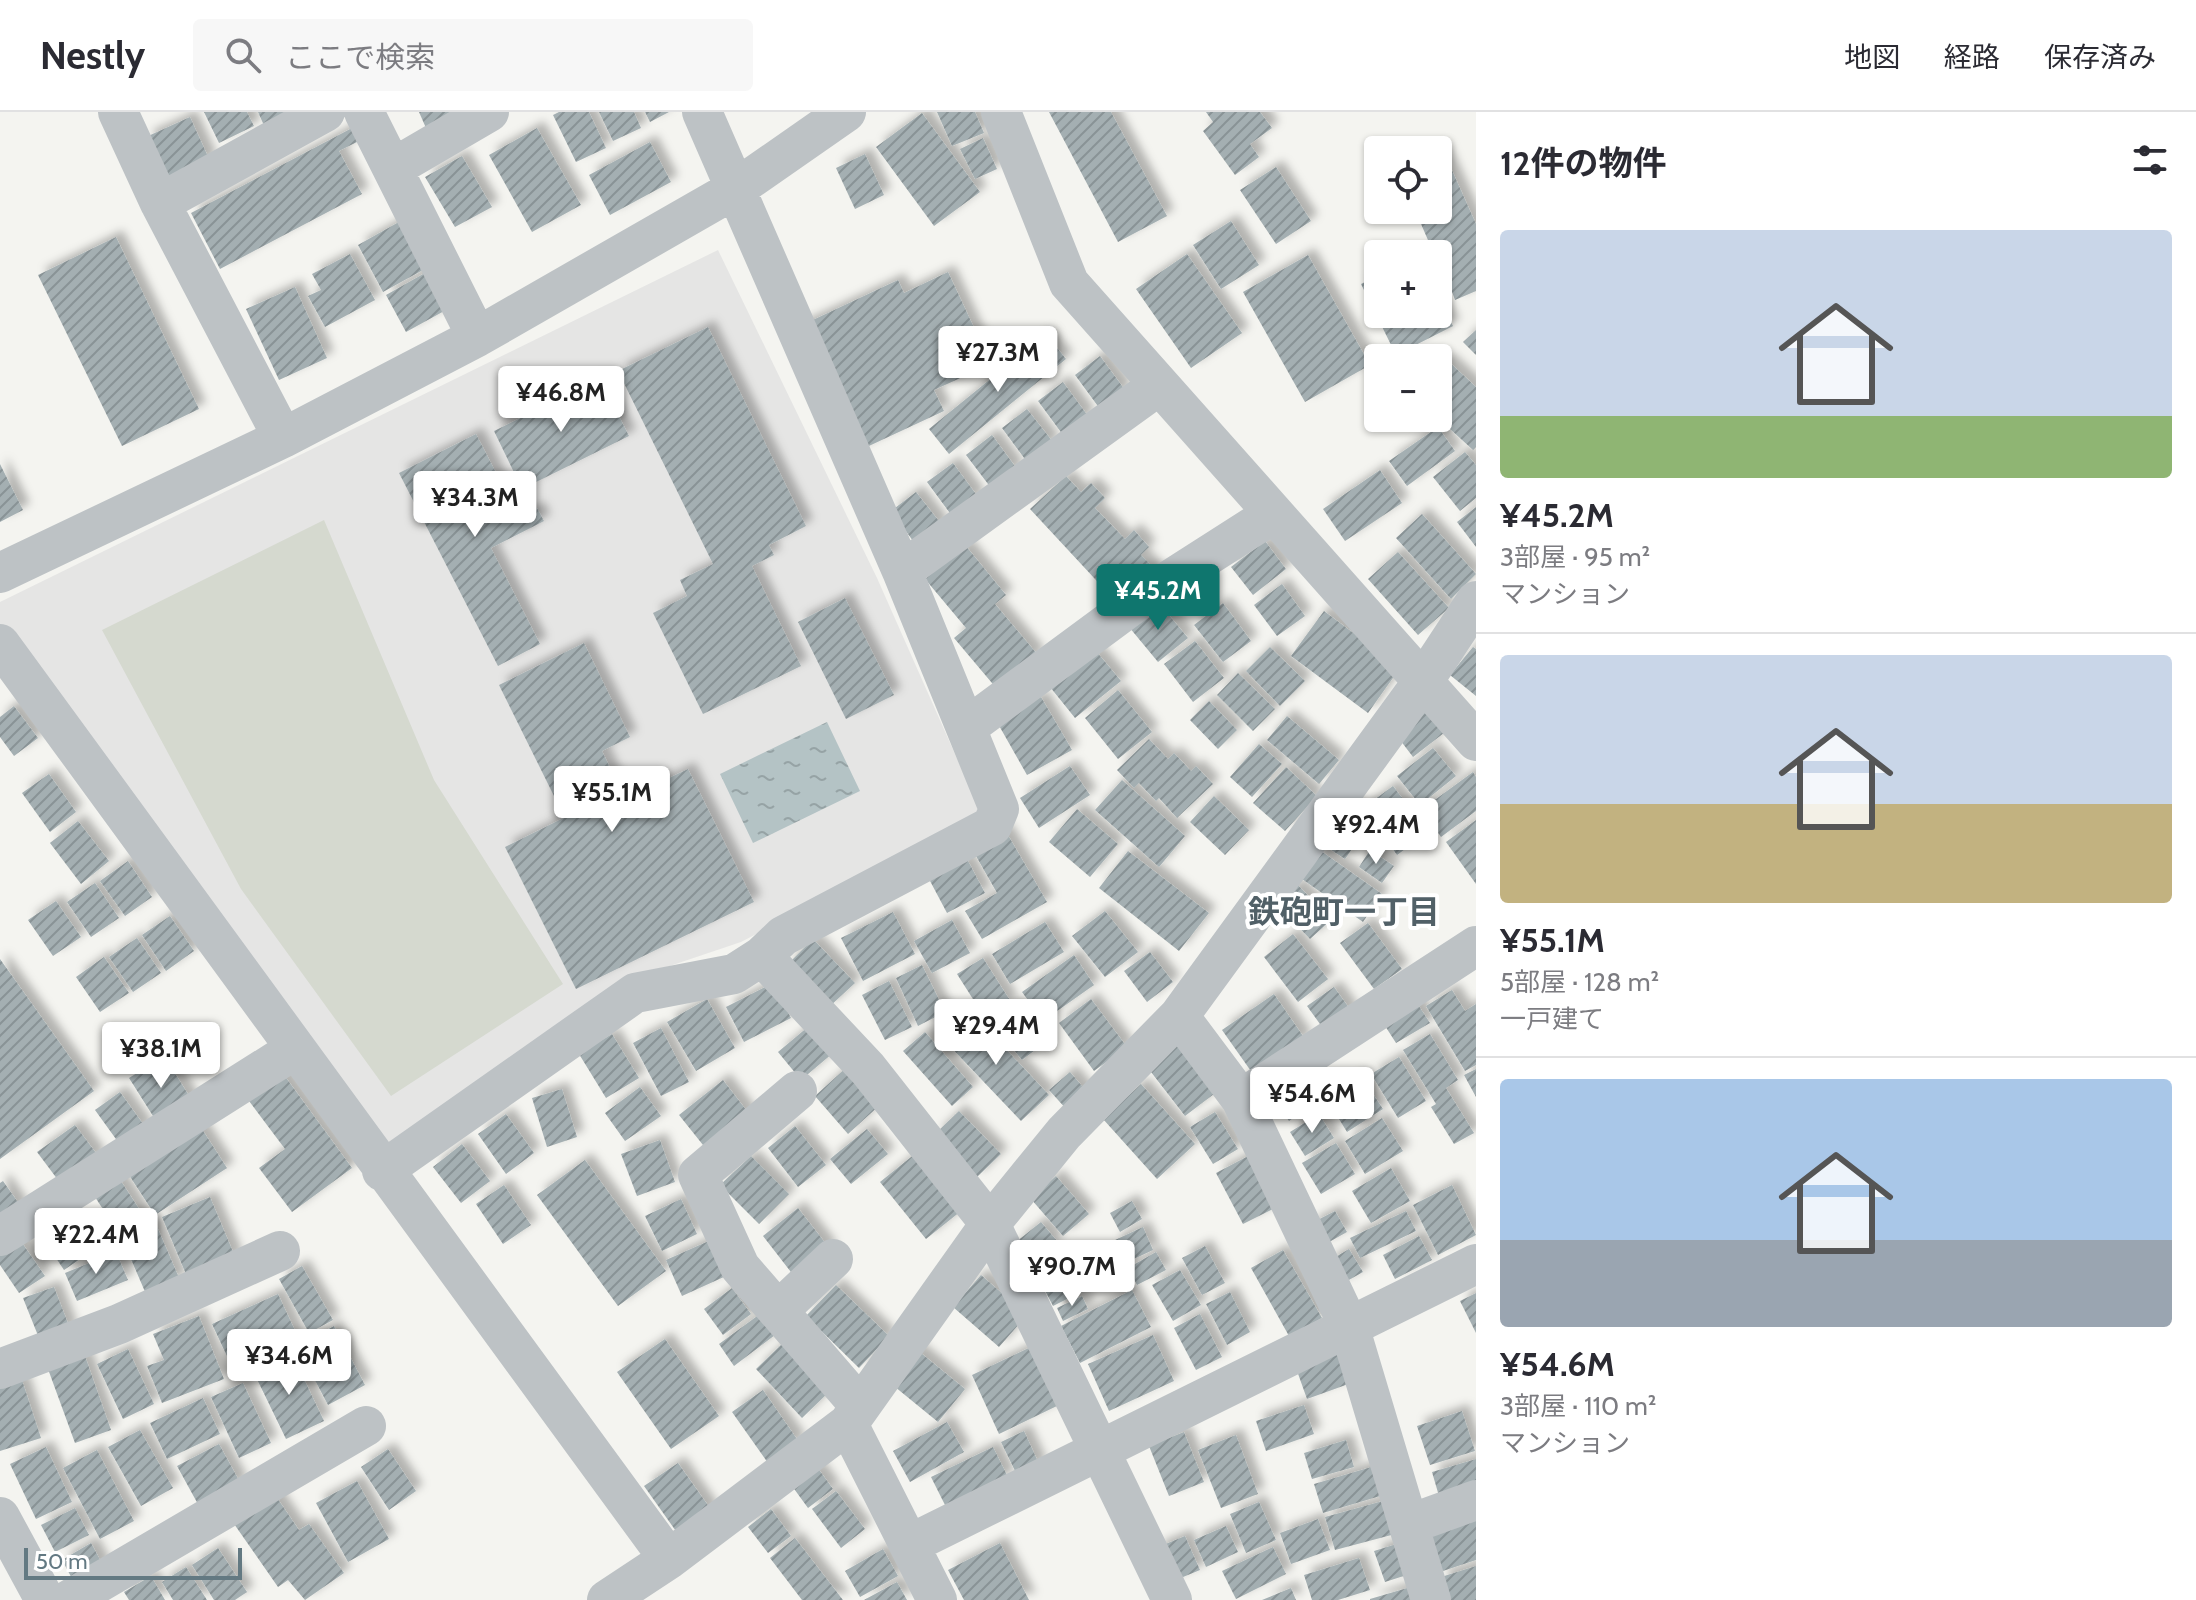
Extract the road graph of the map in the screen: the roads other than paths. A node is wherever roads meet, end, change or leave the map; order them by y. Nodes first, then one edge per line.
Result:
1 (118, 112) edge
2 (325, 112) edge
3 (364, 112) edge
4 (489, 112) edge
5 (702, 112) edge
6 (846, 112) edge
7 (1001, 112) edge
8 (393, 168) junction
9 (737, 188) junction
10 (160, 203) junction
11 (477, 337) junction
12 (1158, 386) junction
13 (283, 438) junction
14 (1273, 514) junction
15 (902, 571) junction
16 (0, 573) edge
17 (1476, 601) edge
18 (0, 644) edge
19 (1424, 680) junction
20 (967, 727) junction
21 (1476, 741) edge
22 (1476, 946) edge
23 (762, 956) junction
24 (1179, 1016) junction
25 (294, 1050) junction
26 (797, 1091) dead end
27 (1241, 1099) junction
28 (382, 1171) junction
29 (990, 1224) junction
30 (0, 1236) edge
31 (280, 1251) dead end
32 (833, 1259) dead end
33 (1476, 1264) edge
34 (778, 1311) junction
35 (1349, 1326) junction
36 (0, 1369) edge
37 (854, 1415) junction
38 (366, 1426) dead end
39 (1100, 1448) junction
40 (1476, 1500) edge
41 (0, 1517) edge
42 (1410, 1524) junction
43 (910, 1544) junction
44 (669, 1559) junction
45 (45, 1600) edge
46 (69, 1600) edge
47 (607, 1600) edge
48 (937, 1600) edge
49 (1172, 1600) edge
50 (1431, 1600) edge

1 - 10 street
2 - 10 street
3 - 8 street
4 - 8 street
5 - 9 street
6 - 9 street
7 - 12 street
8 - 11 street
9 - 11 street
9 - 15 street
10 - 13 street
11 - 13 street
12 - 14 street
12 - 15 street
13 - 16 street
14 - 19 street
14 - 20 street
15 - 20 street
17 - 19 street
18 - 25 street
19 - 21 street
19 - 24 street
20 - 23 street
22 - 27 street
23 - 28 street
23 - 29 street
24 - 27 street
24 - 29 street
25 - 28 street
25 - 30 street
26 - 34 street
27 - 35 street
28 - 44 street
29 - 37 street
29 - 39 street
31 - 36 street
32 - 34 street
33 - 35 street
34 - 37 street
35 - 39 street
35 - 42 street
37 - 43 street
37 - 44 street
38 - 46 street
39 - 43 street
39 - 49 street
40 - 42 street
41 - 45 street
42 - 50 street
43 - 48 street
44 - 47 street

